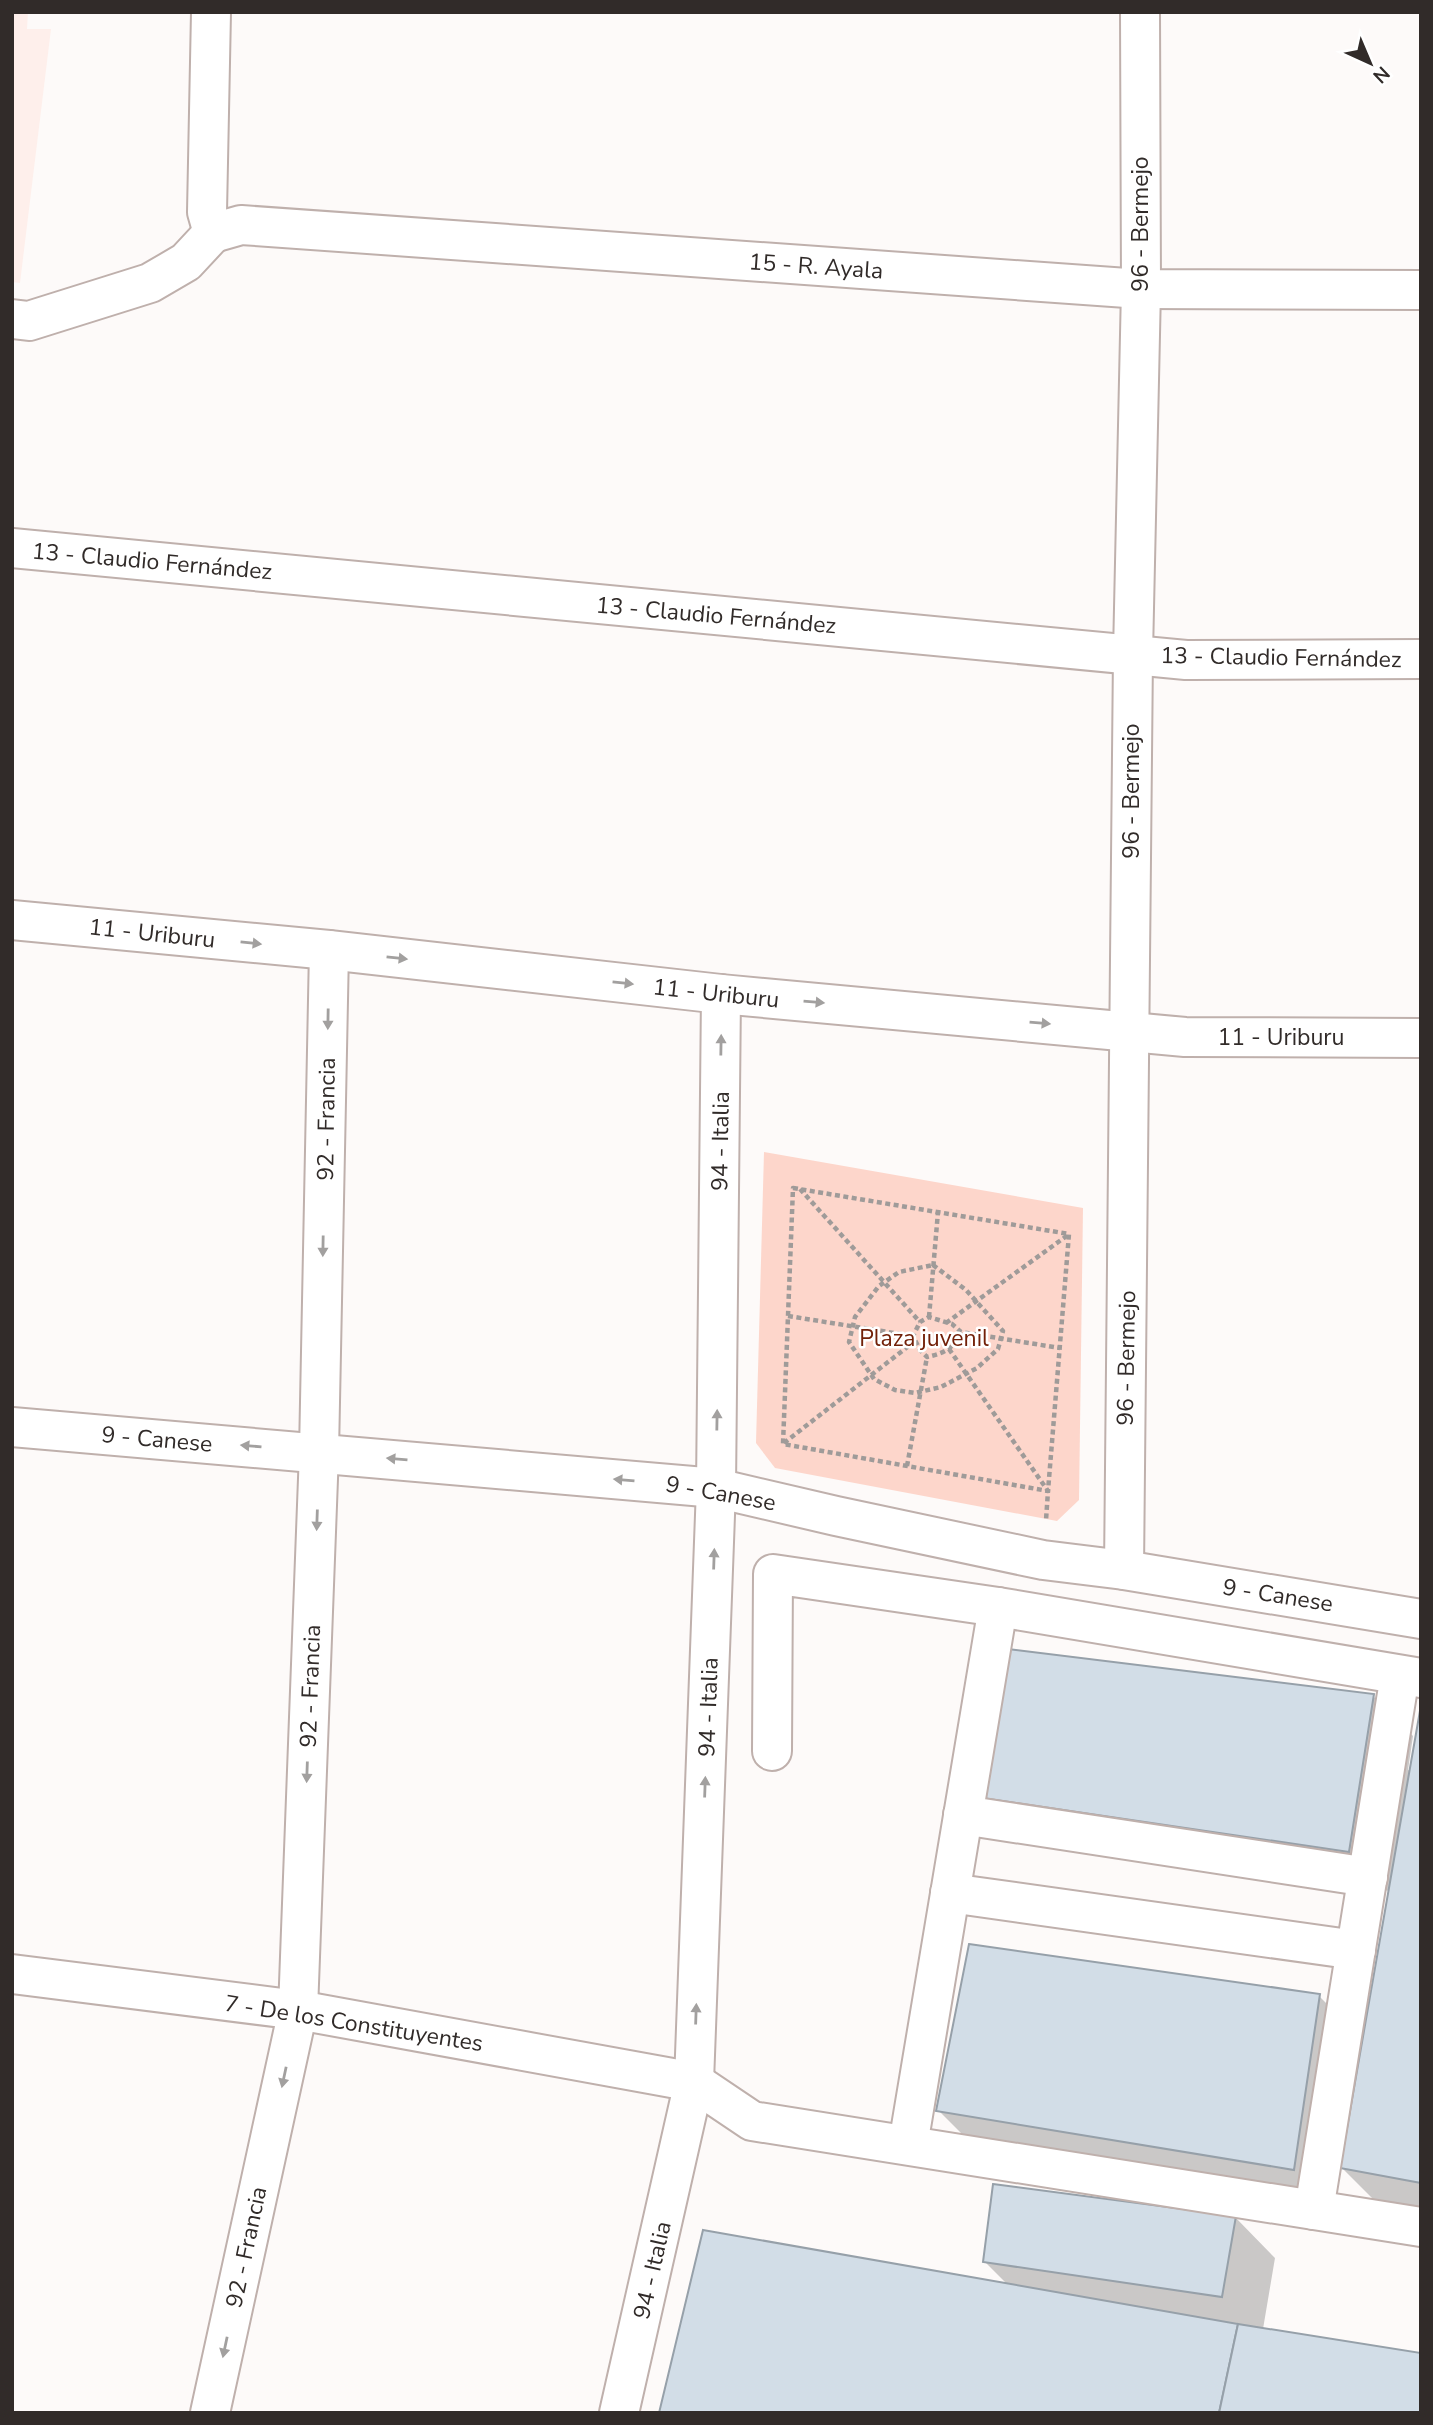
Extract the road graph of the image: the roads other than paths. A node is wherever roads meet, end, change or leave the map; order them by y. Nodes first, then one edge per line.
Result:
1 (211, 12) edge
2 (1140, 12) edge
3 (214, 233) junction
4 (1141, 289) junction
5 (1421, 290) edge
6 (12, 319) edge
7 (12, 548) edge
8 (1133, 654) junction
9 (1421, 659) edge
10 (12, 920) edge
11 (329, 950) junction
12 (721, 994) junction
13 (1129, 1031) junction
14 (1421, 1038) edge
15 (12, 1427) edge
16 (319, 1452) junction
17 (716, 1488) junction
18 (1124, 1570) junction
19 (998, 1607) junction
20 (1421, 1619) edge
21 (1410, 1677) edge
22 (772, 1751) dead end
23 (963, 1815) junction
24 (1368, 1877) junction
25 (950, 1893) junction
26 (1356, 1950) junction
27 (12, 1974) edge
28 (298, 2010) junction
29 (694, 2082) junction
30 (908, 2146) junction
31 (1314, 2210) junction
32 (1421, 2227) edge
33 (210, 2413) edge
34 (619, 2413) edge

1 - 3 street
2 - 4 street, 96 - Bermejo
3 - 4 street, 15 - R. Ayala
3 - 6 street
4 - 5 street, 15 - R. Ayala
4 - 8 street, 96 - Bermejo
7 - 8 street, 13 - Claudio Fernández
8 - 9 street, 13 - Claudio Fernández
8 - 13 street, 96 - Bermejo
10 -> 11 street, 11 - Uriburu
11 -> 12 street, 11 - Uriburu
11 -> 16 street, 92 - Francia
12 -> 13 street, 11 - Uriburu
17 -> 12 street, 94 - Italia
13 - 14 street, 11 - Uriburu
13 - 18 street, 96 - Bermejo
16 -> 15 street, 9 - Canese
17 -> 16 street, 9 - Canese
16 -> 28 street, 92 - Francia
17 - 18 street, 9 - Canese
29 -> 17 street, 94 - Italia
18 - 20 street, 9 - Canese
19 - 21 street
19 - 22 street
19 - 23 street
21 - 24 street
23 - 24 street
23 - 25 street
24 - 26 street
25 - 26 street
25 - 30 street
26 - 31 street
27 - 28 street, 7 - De los Constituyentes
28 - 29 street, 7 - De los Constituyentes
28 -> 33 street, 92 - Francia
29 - 30 street
29 - 34 street, 94 - Italia
30 - 31 street
31 - 32 street

